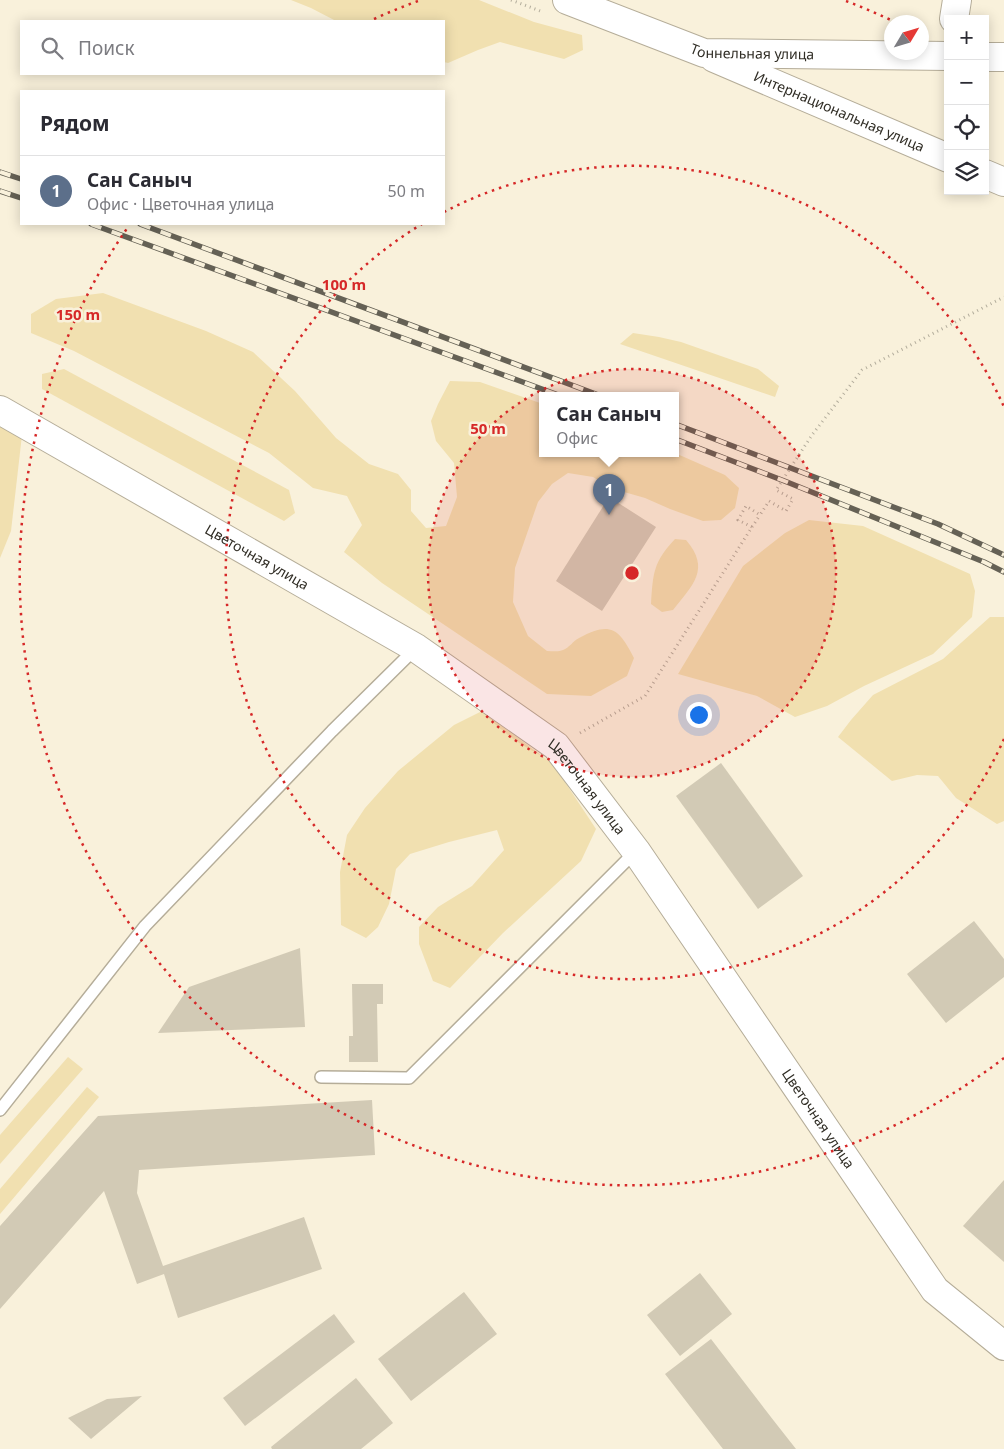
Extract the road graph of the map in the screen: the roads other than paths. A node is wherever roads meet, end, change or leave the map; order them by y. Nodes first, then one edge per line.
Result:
1 (567, 0) edge
2 (957, 0) edge
3 (955, 15) edge
4 (704, 53) junction
5 (944, 56) edge
6 (989, 57) edge
7 (1004, 57) edge
8 (944, 156) edge
9 (0, 410) edge
10 (416, 648) junction
11 (636, 851) junction
12 (321, 1077) dead end
13 (0, 1110) edge
14 (1004, 1346) edge

1 - 4 street, Тоннельная улица
2 - 3 street
4 - 5 street, Тоннельная улица
4 - 8 street, Интернациональная улица
6 - 7 street
9 - 10 street, Цветочная улица
10 - 11 street, Цветочная улица
10 - 13 lane
11 - 12 lane
11 - 14 street, Цветочная улица

